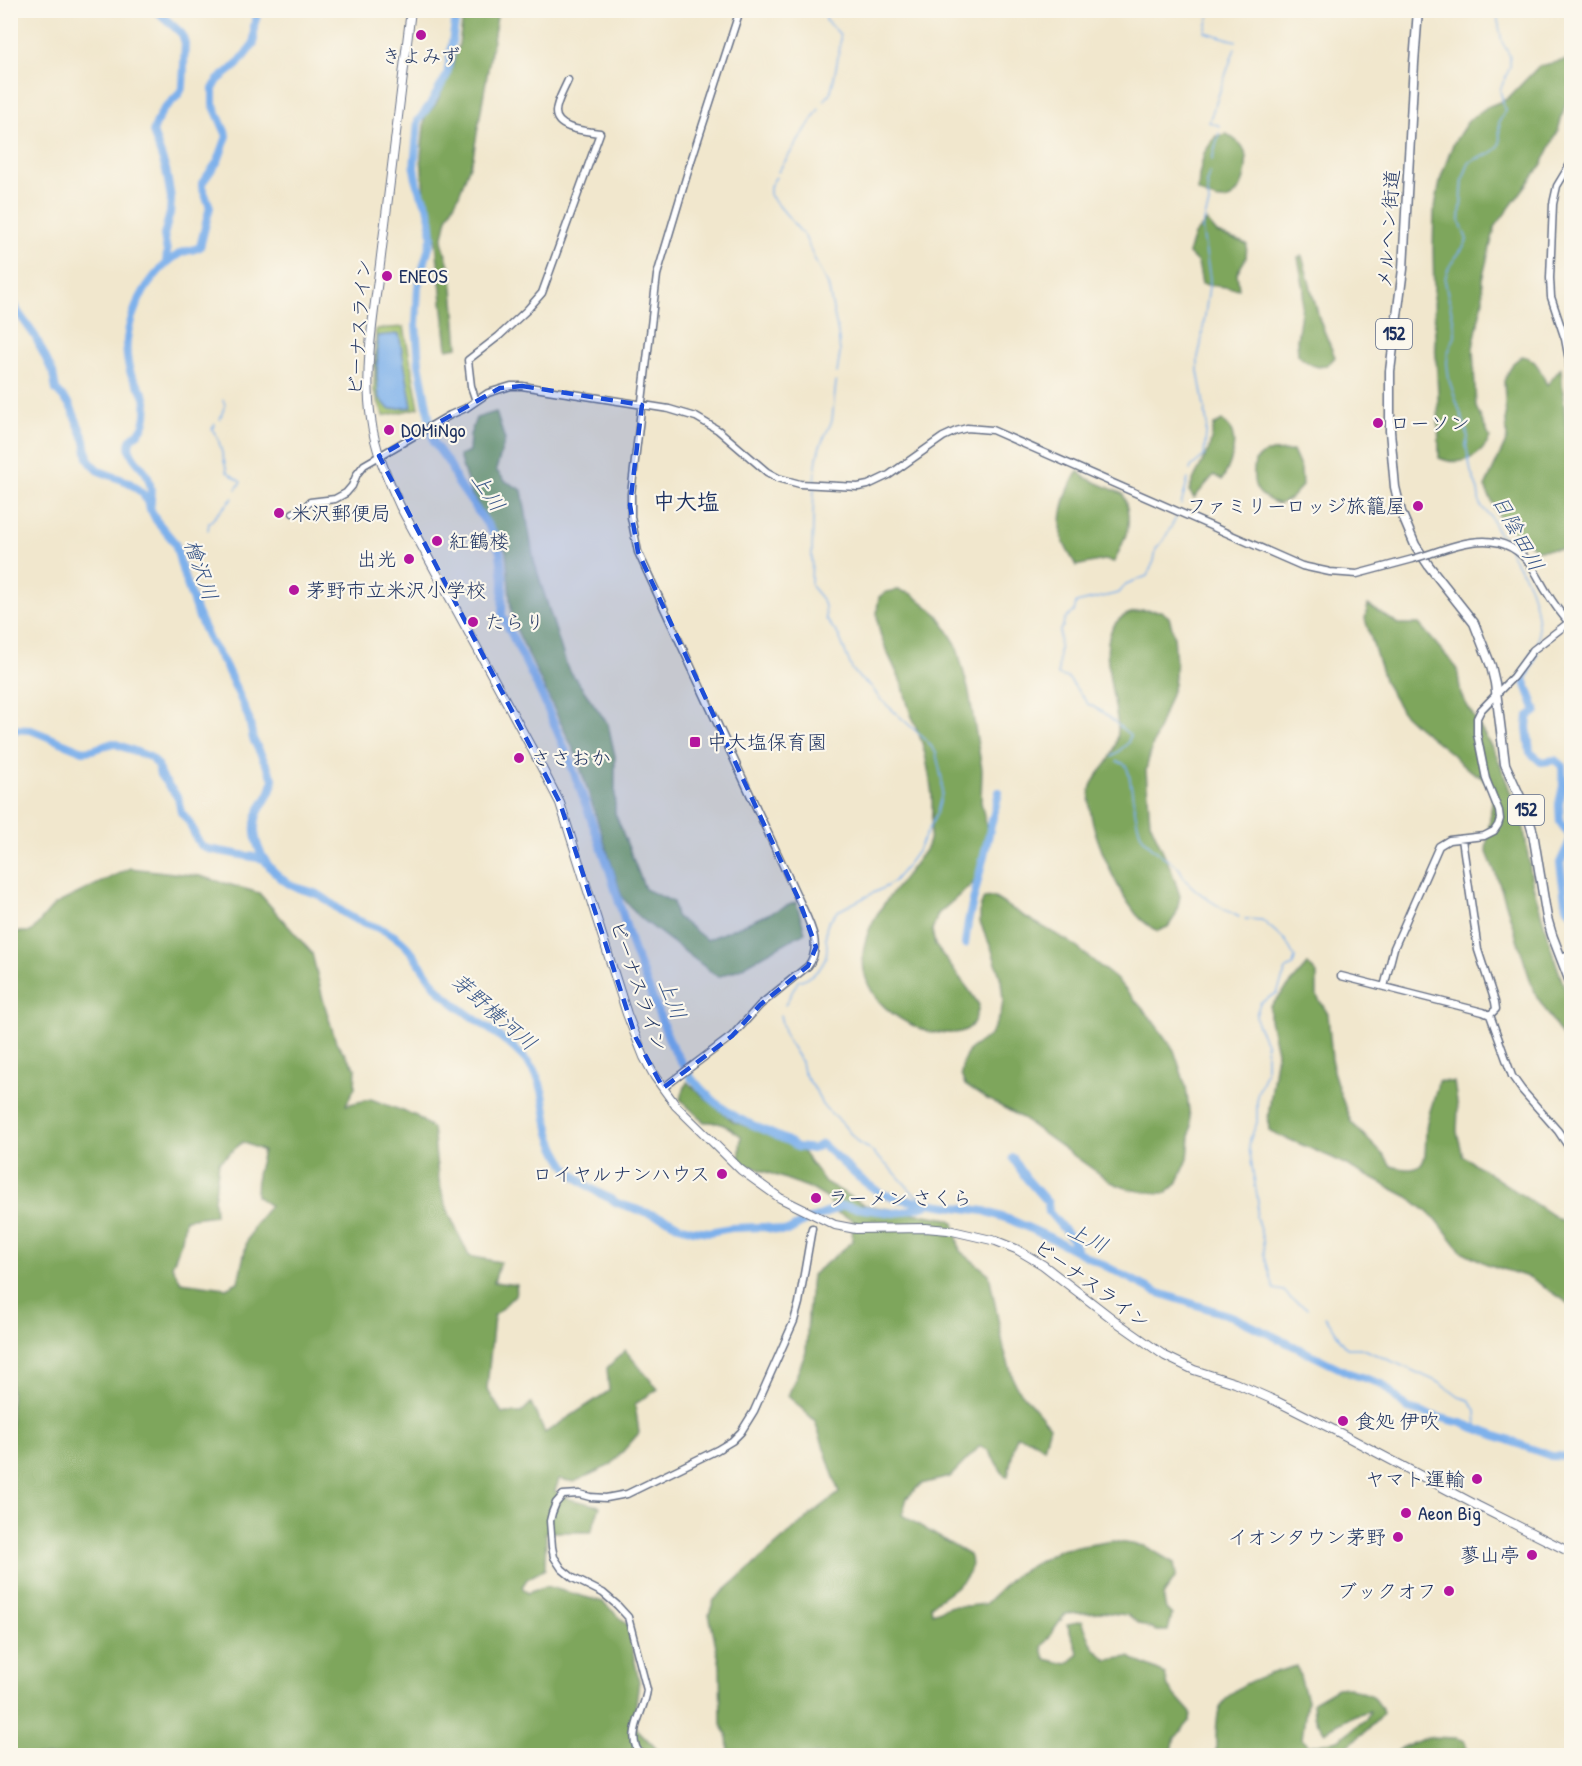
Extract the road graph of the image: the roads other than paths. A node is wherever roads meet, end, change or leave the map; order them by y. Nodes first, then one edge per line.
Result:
1 (411, 10) edge
2 (740, 10) edge
3 (1418, 10) edge
4 (568, 80) dead end
5 (1572, 161) edge
6 (476, 401) junction
7 (642, 405) junction
8 (1572, 432) edge
9 (379, 456) junction
10 (293, 513) dead end
11 (1571, 623) edge
12 (1496, 694) junction
13 (1462, 840) junction
14 (1572, 953) edge
15 (1561, 957) junction
16 (1341, 976) dead end
17 (1384, 987) junction
18 (1572, 987) edge
19 (1490, 1015) junction
20 (666, 1086) junction
21 (1572, 1152) edge
22 (812, 1228) dead end
23 (1572, 1553) edge
24 (642, 1755) edge

1 - 9 main road, ビーナスライン
2 - 7 street
3 - 12 highway, メルヘン街道 / 152
4 - 6 street
5 - 8 street
6 - 7 street
6 - 9 street
7 - 11 street, bridge
7 - 20 street
9 - 10 street
9 - 20 main road, ビーナスライン
11 - 12 street
12 - 13 street
12 - 15 highway, メルヘン街道 / 152
13 - 17 street
13 - 19 street
14 - 15 street
15 - 18 highway, メルヘン街道 / 152
16 - 17 street
17 - 19 street
19 - 21 street
20 - 23 main road, ビーナスライン
22 - 24 street

